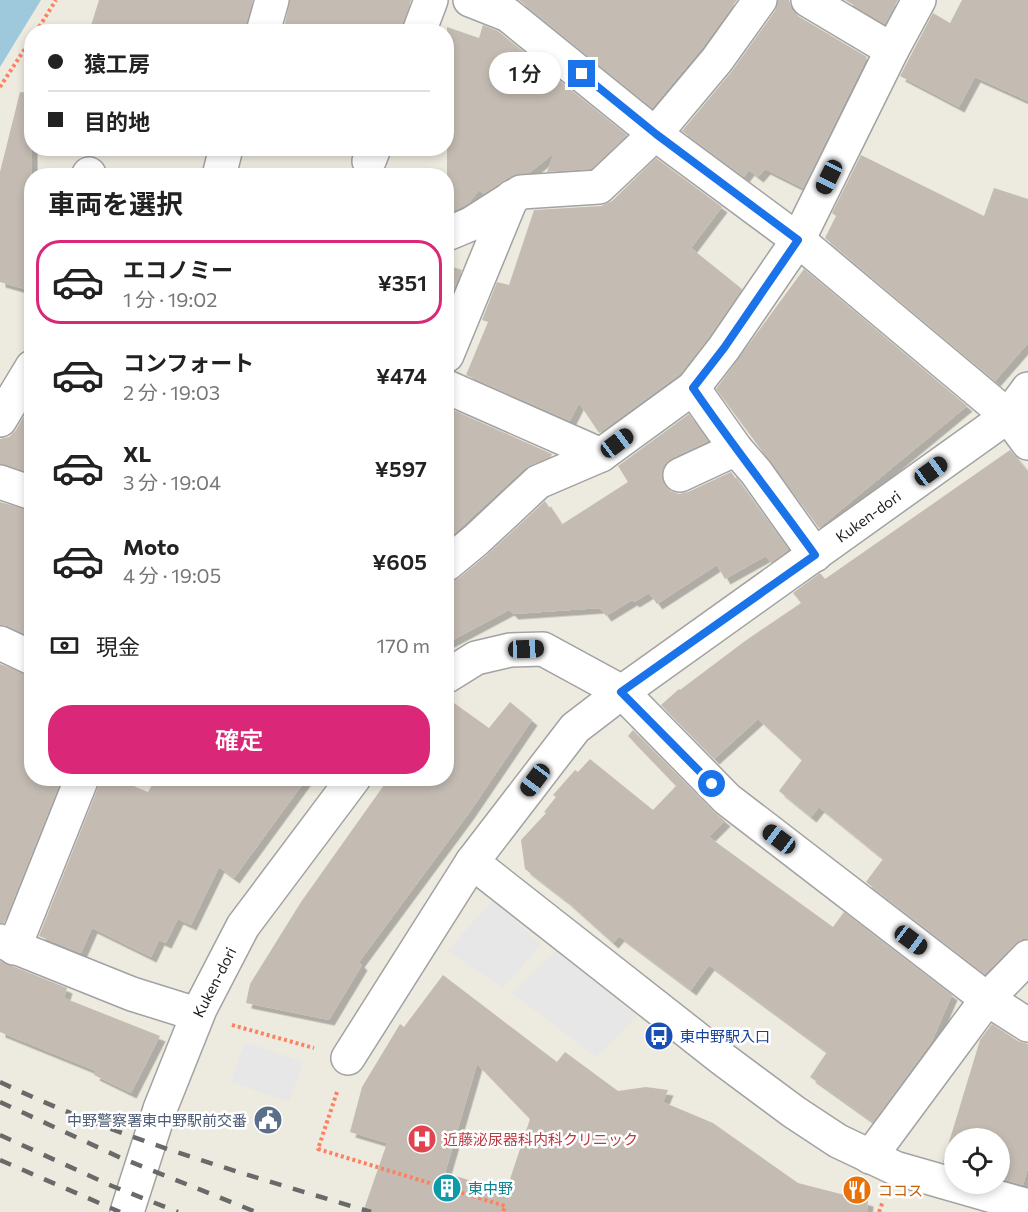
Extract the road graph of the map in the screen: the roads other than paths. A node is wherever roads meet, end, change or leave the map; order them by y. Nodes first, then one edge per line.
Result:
1 (272, 0) edge
2 (431, 0) edge
3 (470, 0) edge
4 (760, 0) edge
5 (808, 0) edge
6 (919, 0) edge
7 (264, 24) edge
8 (422, 24) edge
9 (892, 50) junction
10 (656, 134) junction
11 (512, 197) junction
12 (454, 231) edge
13 (798, 240) junction
14 (454, 338) edge
15 (24, 380) edge
16 (693, 388) junction
17 (1028, 389) edge
18 (454, 390) edge
19 (1008, 416) junction
20 (0, 420) edge
21 (1028, 443) edge
22 (736, 449) junction
23 (601, 455) junction
24 (680, 475) dead end
25 (0, 482) edge
26 (24, 490) edge
27 (815, 555) junction
28 (454, 558) edge
29 (0, 643) edge
30 (24, 654) edge
31 (454, 672) edge
32 (621, 692) junction
33 (78, 786) edge
34 (348, 786) edge
35 (472, 862) junction
36 (7, 944) edge
37 (1028, 957) edge
38 (987, 999) junction
39 (196, 1014) junction
40 (1028, 1025) edge
41 (348, 1058) road end
42 (870, 1157) junction
43 (1028, 1206) edge
44 (127, 1212) edge

1 - 7 street
2 - 8 street
3 - 10 street
4 - 10 street
5 - 9 street
6 - 9 street
9 - 13 street
10 - 11 street
10 - 13 street
11 - 12 street
11 - 14 street
13 - 16 street
13 - 19 street
15 - 20 street
16 - 22 street
16 - 23 street
17 - 19 street, Kuken-dori
18 - 23 street
19 - 21 street
19 - 27 street, Kuken-dori
22 - 24 street
22 - 27 street
23 - 28 street
25 - 26 street
27 - 32 street, Kuken-dori
29 - 30 street
31 - 32 street
32 - 35 street, Kuken-dori
32 - 38 street
33 - 36 street
34 - 39 street, Kuken-dori
35 - 41 street, Kuken-dori
35 - 42 street
36 - 39 street
37 - 38 street
38 - 40 street
38 - 42 street
39 - 44 street, Kuken-dori
42 - 43 street

